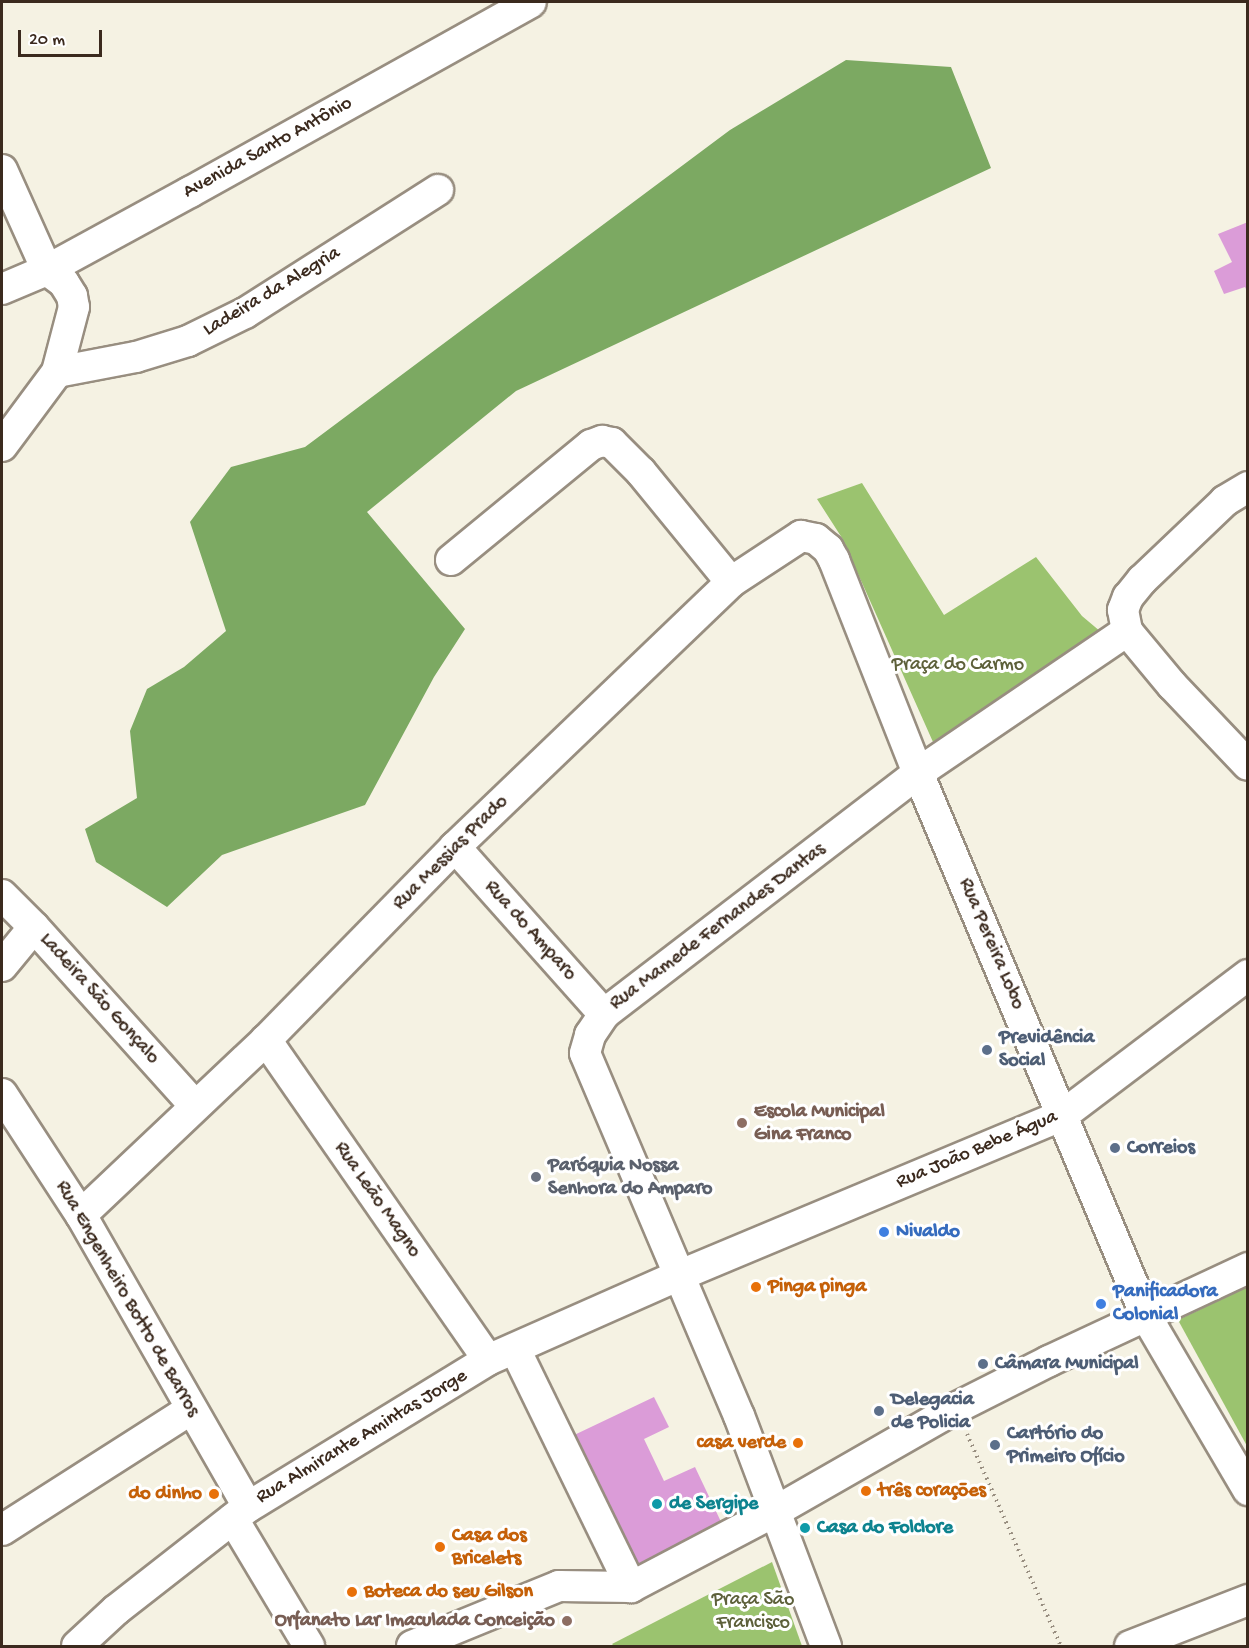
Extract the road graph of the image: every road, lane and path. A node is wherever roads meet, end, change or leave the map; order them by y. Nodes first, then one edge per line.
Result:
1 (531, 2) edge
2 (2, 170) edge
3 (438, 190) dead end
4 (47, 270) junction
5 (2, 289) edge
6 (57, 372) junction
7 (2, 446) edge
8 (1248, 487) edge
9 (451, 560) dead end
10 (834, 560) joint
11 (731, 582) junction
12 (1125, 621) junction
13 (1248, 765) edge
14 (918, 772) junction
15 (455, 847) junction
16 (2, 895) edge
17 (34, 927) junction
18 (2, 966) edge
19 (1248, 975) edge
20 (604, 1014) junction
21 (266, 1040) junction
22 (2, 1094) edge
23 (194, 1106) junction
24 (1063, 1115) junction
25 (81, 1215) junction
26 (1248, 1268) edge
27 (678, 1276) junction
28 (1146, 1316) junction
29 (502, 1354) junction
30 (191, 1408) junction
31 (956, 1408) junction
32 (1248, 1490) edge
33 (776, 1511) junction
34 (240, 1513) junction
35 (2, 1530) edge
36 (631, 1587) junction
37 (1248, 1600) edge
38 (77, 1647) edge
39 (309, 1647) edge
40 (412, 1647) edge
41 (826, 1647) edge
42 (1061, 1647) edge
43 (1130, 1647) edge

1 - 4 street, Avenida Santo Antônio
2 - 4 street
3 - 6 street, Ladeira da Alegria
4 - 5 street, Avenida Santo Antônio
4 - 6 street
6 - 7 street
8 - 12 street
9 - 11 street
10 - 11 street, Rua Messias Prado
10 - 14 street, Rua Pereira Lobo
11 - 15 street, Rua Messias Prado
12 - 13 street
12 - 14 street, Rua Mamede Fernandes Dantas
14 - 20 street, Rua Mamede Fernandes Dantas
14 - 24 street, Rua Pereira Lobo
15 - 20 street, Rua do Amparo
15 - 21 street, Rua Messias Prado
16 - 17 street, Ladeira São Gonçalo
17 - 18 street
17 - 23 street, Ladeira São Gonçalo
19 - 24 street, Rua João Bebe Água
20 - 27 street, Rua Mamede Fernandes Dantas
21 - 23 street, Rua Messias Prado
21 - 29 street, Rua Leão Magno
22 - 25 street, Rua Engenheiro Botto de Barros
23 - 25 street, Rua Messias Prado
24 - 27 street, Rua João Bebe Água
24 - 28 street, Rua Pereira Lobo
25 - 30 street, Rua Engenheiro Botto de Barros
26 - 28 street
27 - 29 street, Rua Almirante Amintas Jorge
27 - 33 street, Rua Mamede Fernandes Dantas
28 - 31 street
28 - 32 street, Rua Pereira Lobo
29 - 34 street, Rua Almirante Amintas Jorge
29 - 36 street, Rua Leão Magno
30 - 34 street, Rua Engenheiro Botto de Barros
30 - 35 street
31 - 33 street
31 - 42 path
33 - 36 street
33 - 41 street, Rua Mamede Fernandes Dantas
34 - 38 street, Rua Almirante Amintas Jorge
34 - 39 street, Rua Engenheiro Botto de Barros
36 - 40 street
37 - 43 street

